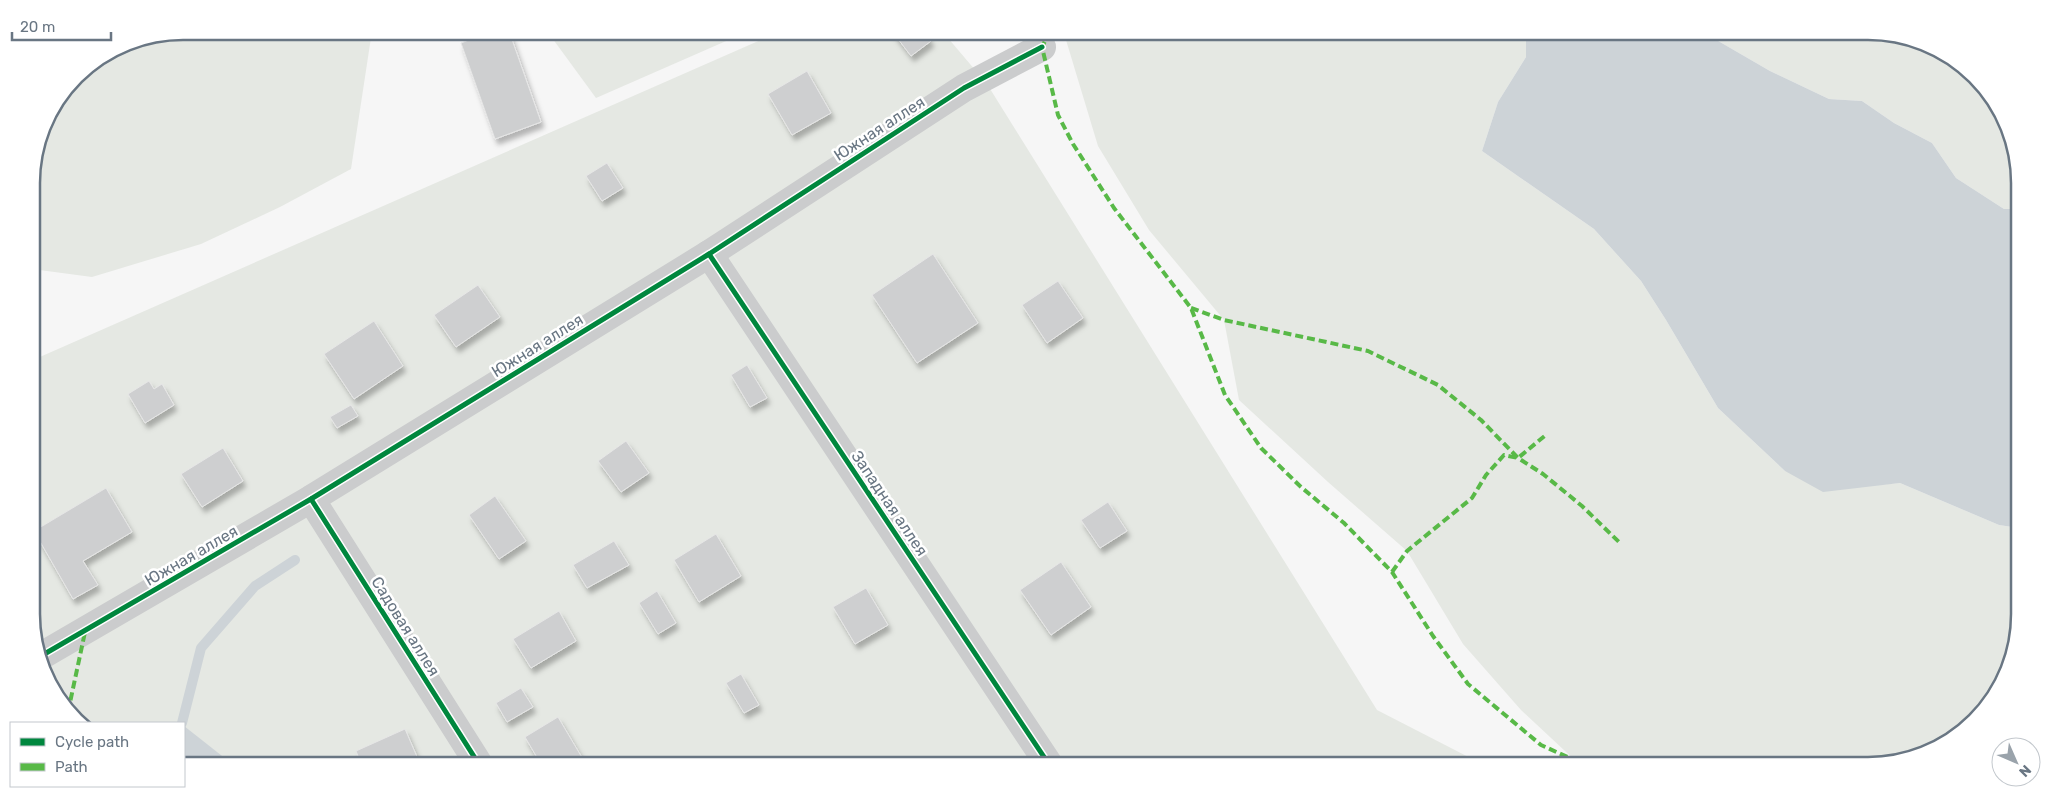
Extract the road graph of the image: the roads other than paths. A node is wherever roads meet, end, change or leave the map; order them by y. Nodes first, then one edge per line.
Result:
1 (1042, 47) dead end
2 (709, 254) junction
3 (311, 499) junction
4 (46, 653) edge
5 (474, 757) edge
6 (1044, 757) edge

1 - 2 street, Южная аллея
2 - 3 street, Южная аллея
2 - 6 street, Западная аллея
3 - 4 street, Южная аллея
3 - 5 street, Садовая аллея

